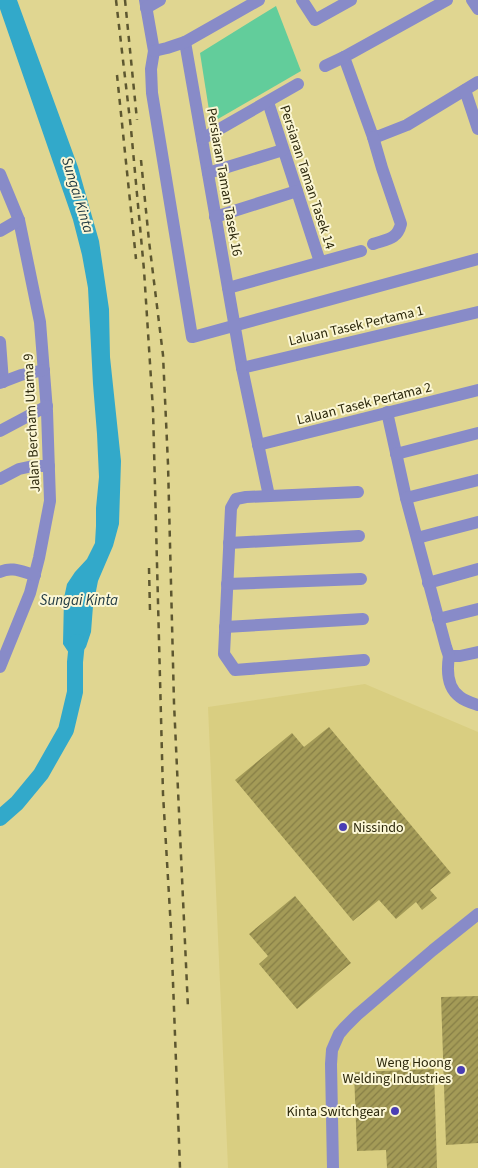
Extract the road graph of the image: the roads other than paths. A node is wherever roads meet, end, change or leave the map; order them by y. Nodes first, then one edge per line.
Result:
1 (160, 0) edge
2 (259, 0) edge
3 (302, 0) edge
4 (351, 0) edge
5 (472, 0) edge
6 (443, 2) edge
7 (146, 4) edge
8 (478, 9) edge
9 (185, 42) junction
10 (154, 50) junction
11 (344, 57) junction
12 (325, 66) dead end
13 (478, 82) edge
14 (298, 84) dead end
15 (465, 90) junction
16 (268, 102) junction
17 (478, 129) edge
18 (373, 137) junction
19 (202, 139) junction
20 (283, 150) junction
21 (208, 173) junction
22 (0, 177) edge
23 (297, 191) junction
24 (5, 202) edge
25 (215, 217) junction
26 (19, 220) junction
27 (0, 231) edge
28 (373, 244) dead end
29 (361, 251) dead end
30 (478, 259) edge
31 (320, 262) junction
32 (228, 288) junction
33 (478, 312) edge
34 (234, 326) junction
35 (0, 342) edge
36 (242, 368) junction
37 (44, 370) junction
38 (2, 383) edge
39 (478, 390) edge
40 (47, 406) junction
41 (387, 412) junction
42 (0, 431) edge
43 (478, 433) edge
44 (258, 445) junction
45 (396, 454) junction
46 (49, 466) junction
47 (0, 479) edge
48 (478, 480) edge
49 (358, 492) dead end
50 (269, 496) junction
51 (406, 498) junction
52 (478, 522) edge
53 (359, 536) dead end
54 (416, 538) junction
55 (229, 543) junction
56 (478, 569) edge
57 (0, 572) edge
58 (35, 575) junction
59 (361, 579) dead end
60 (428, 582) junction
61 (227, 584) junction
62 (478, 609) edge
63 (362, 619) dead end
64 (438, 620) junction
65 (225, 627) junction
66 (478, 652) edge
67 (449, 656) junction
68 (364, 660) dead end
69 (0, 667) edge
70 (478, 705) edge
71 (477, 917) edge
72 (333, 1168) edge

1 - 7 street
2 - 9 street
3 - 4 street
5 - 8 street
6 - 11 street
7 - 10 street
9 - 10 street
9 - 19 street, Persiaran Taman Tasek 16
10 - 34 street
11 - 12 street
11 - 18 street
13 - 15 street
14 - 16 street
15 - 17 street
15 - 18 street
16 - 19 street
16 - 20 street, Persiaran Taman Tasek 14
18 - 28 street
19 - 21 street, Persiaran Taman Tasek 16
20 - 21 street
20 - 23 street, Persiaran Taman Tasek 14
21 - 25 street, Persiaran Taman Tasek 16
22 - 24 street, Jalan Bercham Utama 9
23 - 25 street
23 - 31 street, Persiaran Taman Tasek 14
24 - 26 street, Jalan Bercham Utama 9
25 - 32 street, Persiaran Taman Tasek 16
26 - 27 street
26 - 37 street, Jalan Bercham Utama 9
29 - 31 street
30 - 34 street
31 - 32 street
32 - 34 street, Persiaran Taman Tasek 16
33 - 36 street, Laluan Tasek Pertama 1
34 - 36 street, Persiaran Taman Tasek 16
35 - 38 street
36 - 44 street, Persiaran Taman Tasek 16
37 - 38 street
37 - 40 street, Jalan Bercham Utama 9
39 - 41 street, Laluan Tasek Pertama 2
40 - 42 street
40 - 46 street, Jalan Bercham Utama 9
41 - 44 street, Laluan Tasek Pertama 2
41 - 45 street
43 - 45 street
44 - 50 street, Persiaran Taman Tasek 16
45 - 51 street
46 - 47 street
46 - 58 street, Jalan Bercham Utama 9
48 - 51 street
49 - 50 street
50 - 55 street
51 - 54 street
52 - 54 street
53 - 55 street
54 - 60 street
55 - 61 street
56 - 60 street
57 - 58 street
58 - 69 street, Jalan Bercham Utama 9
59 - 61 street
60 - 64 street
61 - 65 street
62 - 64 street
63 - 65 street
64 - 67 street
65 - 68 street
66 - 67 street
67 - 70 street
71 - 72 street

